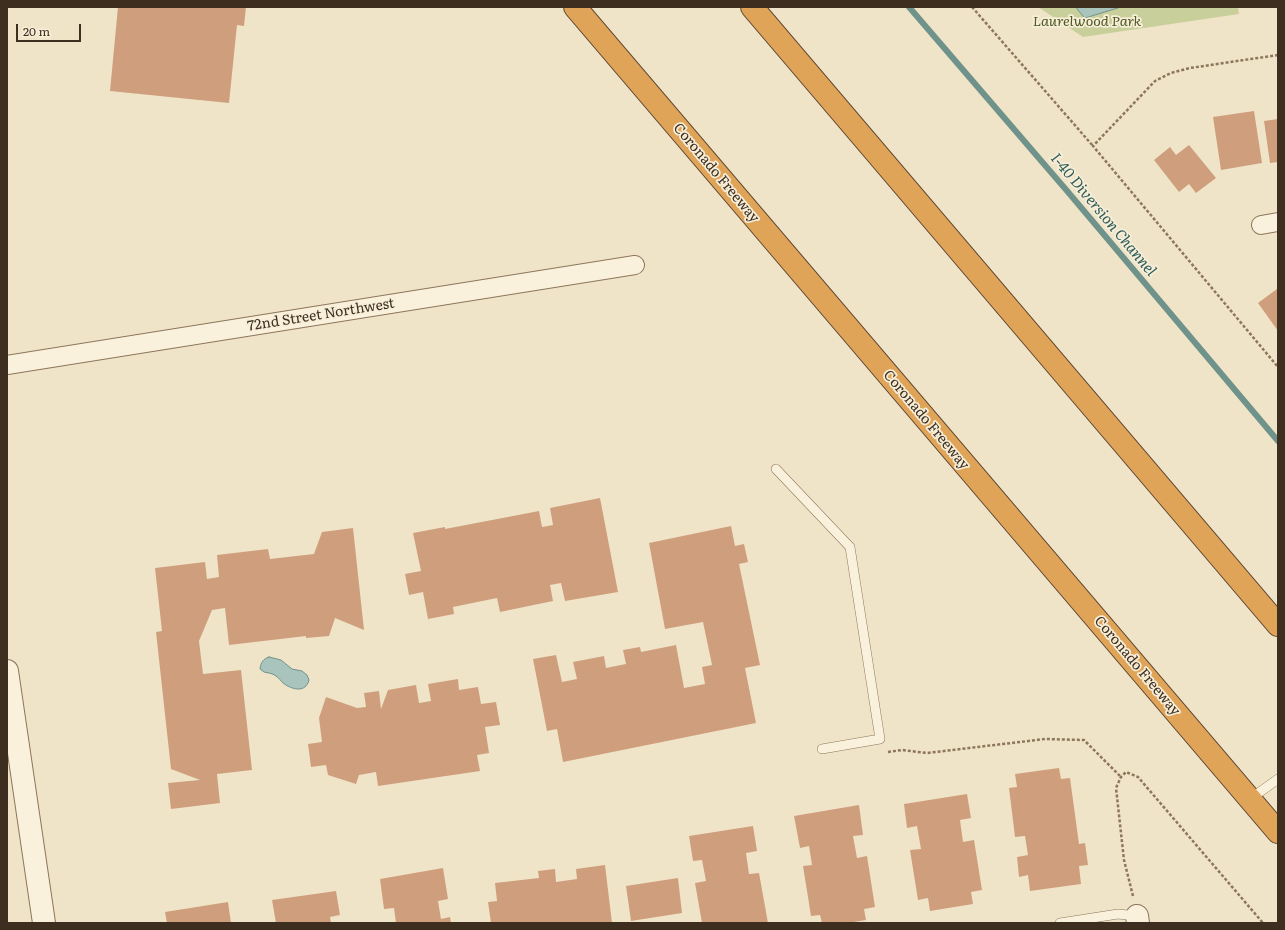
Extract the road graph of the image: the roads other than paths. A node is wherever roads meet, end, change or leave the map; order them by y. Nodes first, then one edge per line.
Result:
1 (575, 7) edge
2 (752, 7) edge
3 (635, 265) dead end
4 (7, 365) edge
5 (776, 469) dead end
6 (1278, 625) edge
7 (7, 671) edge
8 (822, 750) dead end
9 (1278, 779) edge
10 (1250, 799) junction
11 (1278, 832) edge
12 (1138, 919) edge
13 (44, 923) edge
14 (1060, 923) edge

1 - 10 highway, Coronado Freeway
2 - 6 highway
3 - 4 street, 72nd Street Northwest
5 - 8 lane
7 - 13 street
9 - 10 lane
10 - 11 highway, Coronado Freeway
12 - 14 lane

